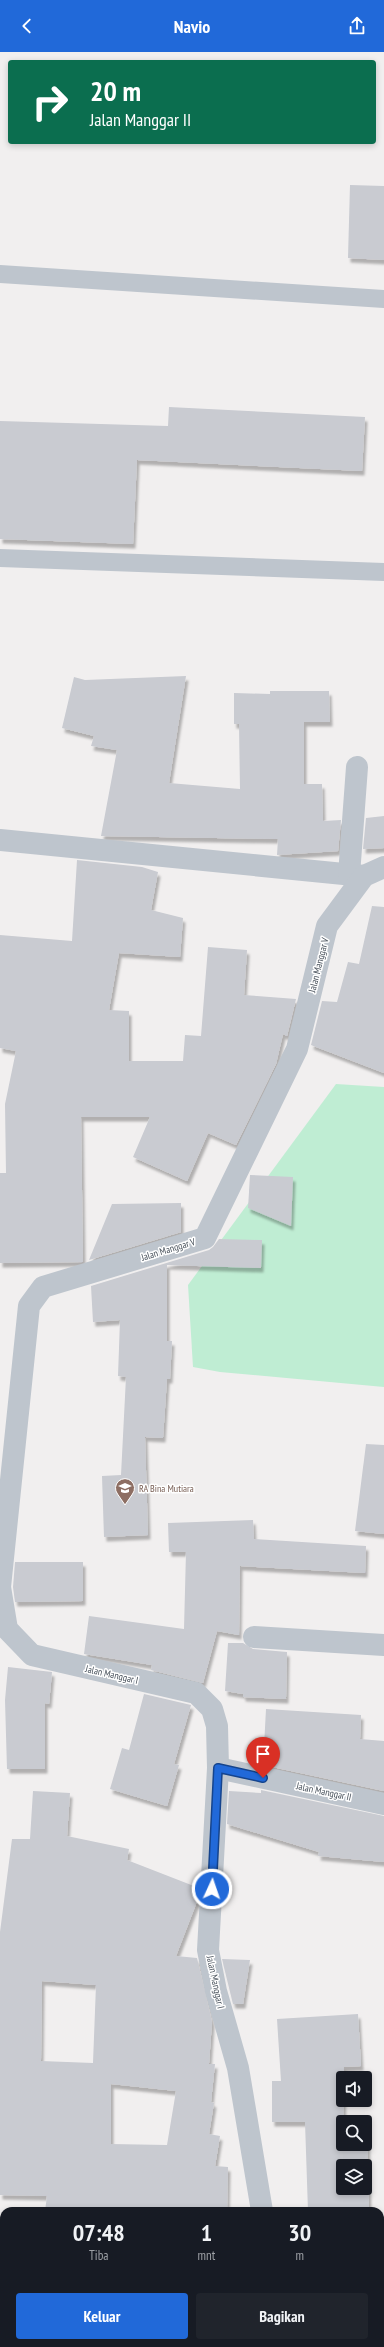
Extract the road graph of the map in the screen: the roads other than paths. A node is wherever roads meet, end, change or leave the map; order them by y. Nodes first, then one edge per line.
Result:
1 (0, 274) edge
2 (384, 299) edge
3 (0, 558) edge
4 (384, 572) edge
5 (358, 767) dead end
6 (0, 840) edge
7 (384, 867) edge
8 (356, 875) junction
9 (0, 1587) edge
10 (254, 1637) dead end
11 (384, 1645) edge
12 (218, 1768) junction
13 (384, 1804) edge
14 (261, 2207) edge

1 - 2 lane
3 - 4 lane
5 - 8 street
6 - 8 street
7 - 8 street, Jalan Manggar V
8 - 9 street, Jalan Manggar V
9 - 12 street, Jalan Manggar I
10 - 11 street
12 - 13 street, Jalan Manggar II
12 - 14 street, Jalan Manggar I

